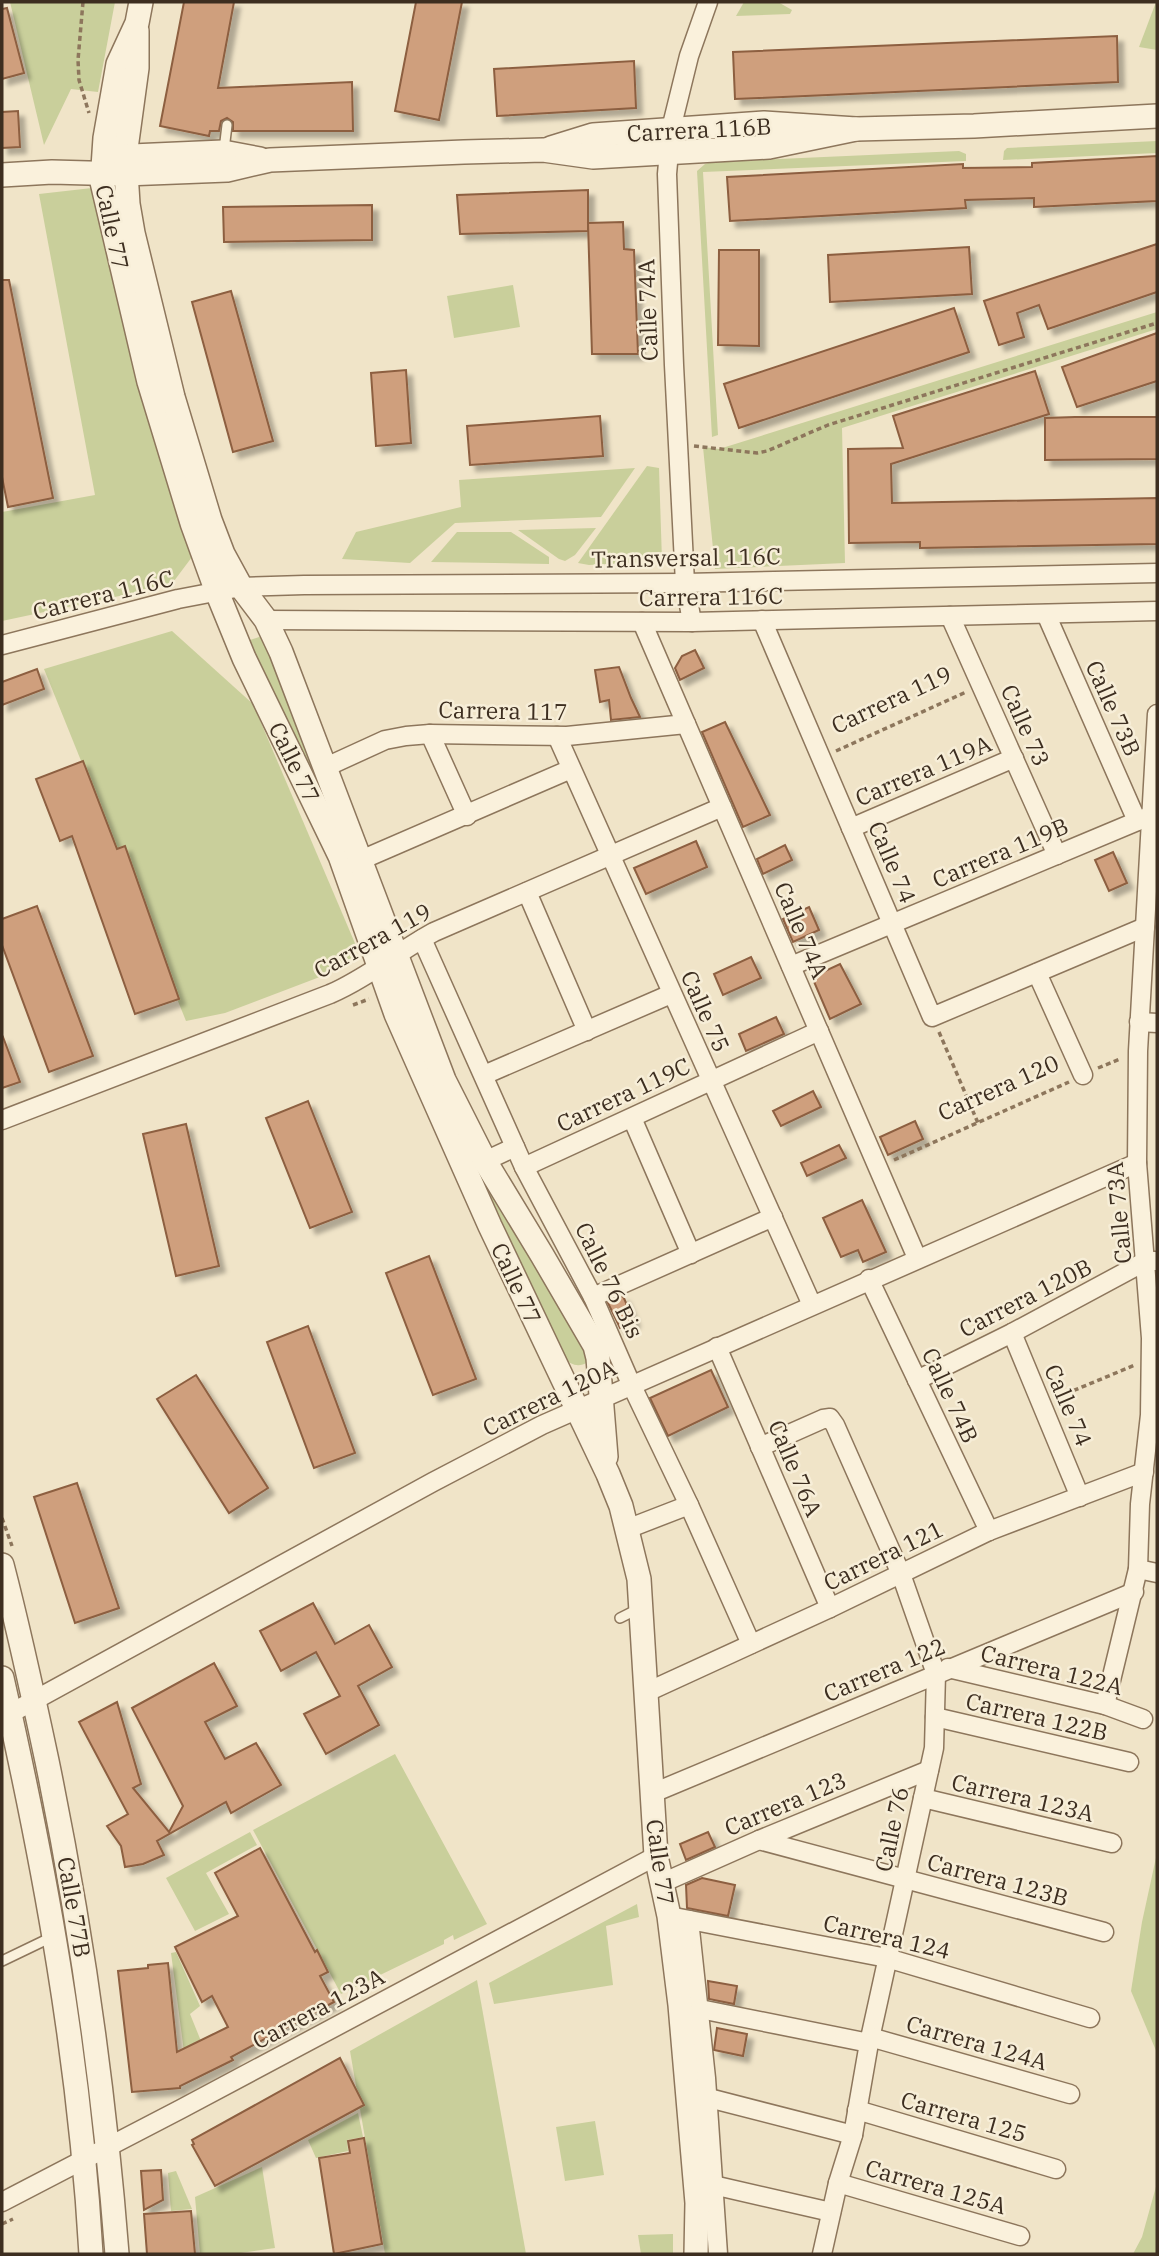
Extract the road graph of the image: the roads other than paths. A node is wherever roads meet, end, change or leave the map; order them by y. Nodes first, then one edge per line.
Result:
1 (708, 2) edge
2 (139, 12) edge
3 (1157, 116) edge
4 (227, 125) dead end
5 (671, 129) junction
6 (856, 129) junction
7 (543, 150) junction
8 (223, 152) junction
9 (668, 153) junction
10 (270, 160) junction
11 (113, 165) junction
12 (2, 175) edge
13 (1157, 573) edge
14 (685, 583) junction
15 (241, 587) junction
16 (217, 592) junction
17 (1157, 611) edge
18 (1046, 614) junction
19 (950, 616) junction
20 (266, 620) junction
21 (762, 620) junction
22 (642, 622) junction
23 (692, 622) junction
24 (2, 645) edge
25 (1157, 714) edge
26 (686, 724) junction
27 (430, 734) junction
28 (557, 736) junction
29 (1014, 758) junction
30 (326, 767) junction
31 (571, 769) junction
32 (1155, 790) edge
33 (722, 807) junction
34 (467, 816) junction
35 (1144, 818) junction
36 (851, 828) junction
37 (1057, 855) junction
38 (609, 856) junction
39 (361, 860) junction
40 (1153, 861) edge
41 (527, 892) junction
42 (892, 923) junction
43 (1149, 938) edge
44 (422, 939) junction
45 (387, 960) junction
46 (791, 966) junction
47 (1037, 973) junction
48 (671, 994) junction
49 (1148, 1023) edge
50 (587, 1031) junction
51 (819, 1031) junction
52 (484, 1074) junction
53 (1083, 1075) road end
54 (711, 1081) junction
55 (632, 1118) junction
56 (2, 1120) edge
57 (515, 1147) junction
58 (485, 1161) junction
59 (1137, 1163) junction
60 (524, 1167) junction
61 (773, 1217) junction
62 (691, 1254) junction
63 (918, 1258) junction
64 (1152, 1261) edge
65 (580, 1269) junction
66 (557, 1279) junction
67 (869, 1279) junction
68 (593, 1297) junction
69 (811, 1305) junction
70 (1012, 1333) junction
71 (1154, 1338) edge
72 (717, 1346) junction
73 (917, 1380) junction
74 (631, 1384) junction
75 (601, 1398) junction
76 (577, 1408) junction
77 (1154, 1415) edge
78 (760, 1447) junction
79 (1144, 1472) junction
80 (608, 1474) junction
81 (1080, 1497) junction
82 (1149, 1503) edge
83 (690, 1506) junction
84 (627, 1529) junction
85 (989, 1531) junction
86 (2, 1565) edge
87 (1138, 1569) junction
88 (1157, 1573) edge
89 (901, 1574) junction
90 (1134, 1592) junction
91 (642, 1607) junction
92 (830, 1608) junction
93 (620, 1619) dead end
94 (751, 1644) junction
95 (942, 1671) junction
96 (2, 1678) edge
97 (647, 1692) junction
98 (34, 1700) junction
99 (1105, 1704) junction
100 (6, 1715) edge
101 (935, 1717) junction
102 (1143, 1719) dead end
103 (1129, 1762) dead end
104 (929, 1770) junction
105 (653, 1793) junction
106 (923, 1798) junction
107 (759, 1840) junction
108 (1112, 1843) dead end
109 (656, 1856) junction
110 (905, 1880) junction
111 (662, 1884) junction
112 (679, 1918) junction
113 (1104, 1932) dead end
114 (55, 1936) junction
115 (887, 1958) junction
116 (2, 1961) edge
117 (689, 2007) junction
118 (1090, 2018) dead end
119 (869, 2040) junction
120 (1070, 2094) dead end
121 (697, 2095) junction
122 (857, 2110) junction
123 (853, 2135) junction
124 (107, 2148) junction
125 (84, 2160) junction
126 (1056, 2169) dead end
127 (838, 2182) junction
128 (713, 2185) junction
129 (2, 2202) edge
130 (831, 2212) junction
131 (1020, 2236) dead end
132 (91, 2254) edge
133 (117, 2254) edge
134 (696, 2254) edge
135 (718, 2254) edge
136 (822, 2254) edge

1 - 5 street, Calle 74A
2 - 11 street, Calle 77
3 - 6 street, Carrera 116B
4 - 8 lane
5 - 6 street, Carrera 116B
5 - 7 street, Carrera 116B
5 - 9 street, Calle 74A
6 - 9 street, Carrera 116B
7 - 9 street, Carrera 116B
7 - 10 street, Carrera 116B
8 - 10 street, Carrera 116B
8 - 11 street, Carrera 116B
9 - 14 street, Calle 74A
10 - 11 street, Carrera 116B
11 - 12 street, Carrera 116B
11 - 15 street, Calle 77
11 - 16 street, Calle 77
13 - 14 street, Transversal 116C
14 - 15 street, Transversal 116C
14 - 23 street, Calle 74A
15 - 16 street, Transversal 116C
15 - 20 street, Calle 77
16 - 24 street, Carrera 116C
16 - 45 street, Calle 77
17 - 18 street, Carrera 116C
18 - 19 street, Carrera 116C
18 - 35 street, Calle 73B
19 - 21 street, Carrera 116C
19 - 29 street, Calle 73
20 - 22 street, Carrera 116C
20 - 30 street, Calle 77
21 - 23 street, Carrera 116C
21 - 36 street, Calle 74
22 - 23 street, Carrera 116C
22 - 26 street, Calle 74A
25 - 32 street, Calle 73A
26 - 28 street, Carrera 117
26 - 33 street, Calle 74A
27 - 28 street, Carrera 117
27 - 30 street, Carrera 117
27 - 34 street
28 - 31 street, Calle 75
29 - 36 street, Carrera 119A
29 - 37 street, Calle 73
30 - 39 street, Calle 77
31 - 34 street
31 - 38 street, Calle 75
32 - 35 street, Calle 73A
33 - 38 street, Carrera 119
33 - 46 street, Calle 74A
34 - 39 street
35 - 37 street, Carrera 119B
35 - 40 street, Calle 73A
36 - 42 street, Calle 74
37 - 42 street, Carrera 119B
38 - 41 street, Carrera 119
38 - 48 street, Calle 75
39 - 45 street, Calle 77
40 - 43 street, Calle 73A
41 - 44 street, Carrera 119
41 - 50 street
42 - 46 street, Carrera 119B
42 - 47 street, Calle 74
43 - 47 street
43 - 49 street, Calle 73A
44 - 45 street, Carrera 119
44 - 52 street, Calle 76 Bis
45 - 56 street, Carrera 119
45 - 58 street, Calle 77
45 - 76 street, Calle 77
46 - 51 street, Calle 74A
47 - 53 street
48 - 50 street
48 - 54 street, Calle 75
49 - 59 street, Calle 73A
50 - 52 street
51 - 54 street, Carrera 119C
51 - 63 street, Calle 74A
52 - 57 street, Calle 76 Bis
54 - 55 street, Carrera 119C
54 - 61 street, Calle 75
55 - 60 street, Carrera 119C
55 - 62 street
57 - 58 street
57 - 60 street, Calle 76 Bis
58 - 66 street, Calle 77
59 - 63 street, Carrera 120A
59 - 64 street, Calle 73A
60 - 65 street, Calle 76 Bis
61 - 62 street
61 - 69 street, Calle 75
62 - 68 street
63 - 67 street, Carrera 120A
64 - 70 street, Carrera 120B
64 - 71 street, Calle 73A
65 - 66 street
65 - 68 street, Calle 76 Bis
66 - 75 street, Calle 77
67 - 69 street, Carrera 120A
67 - 73 street, Calle 74B
68 - 74 street, Calle 76 Bis
69 - 72 street, Carrera 120A
70 - 73 street, Carrera 120B
70 - 81 street, Calle 74
71 - 77 street, Calle 73A
72 - 74 street, Carrera 120A
72 - 78 street, Calle 76A
73 - 85 street, Calle 74B
74 - 75 street, Carrera 120A
74 - 83 street, Calle 76 Bis
75 - 76 street, Carrera 120A
75 - 80 street, Calle 77
76 - 80 street, Calle 77
76 - 98 street, Carrera 120A
77 - 79 street, Calle 73A
78 - 89 street, Calle 76
78 - 92 street, Calle 76A
79 - 81 street, Carrera 121
79 - 82 street, Calle 73A
80 - 84 street, Calle 77
81 - 85 street, Carrera 121
82 - 87 street, Calle 73A
83 - 84 street
83 - 94 street, Calle 76 Bis
84 - 91 street, Calle 77
85 - 89 street, Carrera 121
86 - 98 street, Calle 77B
87 - 88 street
87 - 90 street, Calle 73A
89 - 92 street, Carrera 121
89 - 95 street, Calle 76
90 - 95 street, Carrera 122
90 - 99 street, Calle 73A
91 - 93 lane
91 - 97 street, Calle 77
92 - 94 street, Carrera 121
94 - 97 street, Carrera 121
95 - 99 street, Carrera 122A
95 - 101 street, Calle 76
95 - 105 street, Carrera 122
96 - 100 street, Calle 77B
97 - 105 street, Calle 77
98 - 100 street, Carrera 120A
98 - 124 street, Calle 77B
99 - 102 street, Carrera 122A
100 - 114 street, Calle 77B
101 - 103 street, Carrera 122B
101 - 104 street, Calle 76
104 - 106 street, Calle 76
104 - 107 street, Carrera 123
105 - 109 street, Calle 77
106 - 108 street, Carrera 123A
106 - 110 street, Calle 76
107 - 110 street, Carrera 123B
107 - 111 street, Carrera 123
109 - 111 street, Calle 77
109 - 124 street, Carrera 123A
110 - 113 street, Carrera 123B
110 - 115 street, Calle 76
111 - 112 street, Calle 77
112 - 115 street, Carrera 124
112 - 117 street, Calle 77
114 - 116 lane
114 - 125 street, Calle 77B
115 - 118 street, Carrera 124
115 - 119 street, Calle 76
117 - 119 street, Carrera 124A
117 - 121 street, Calle 77
119 - 120 street, Carrera 124A
119 - 122 street, Calle 76
121 - 123 street
121 - 128 street
121 - 134 street, Calle 77
122 - 123 street, Calle 76
122 - 126 street, Carrera 125
123 - 127 street, Calle 76
124 - 125 street, Carrera 123A
124 - 133 street, Calle 77B
125 - 129 street, Carrera 123A
125 - 132 street, Calle 77B
127 - 130 street, Calle 76
127 - 131 street, Carrera 125A
128 - 130 street
128 - 135 street
130 - 136 street, Calle 76

